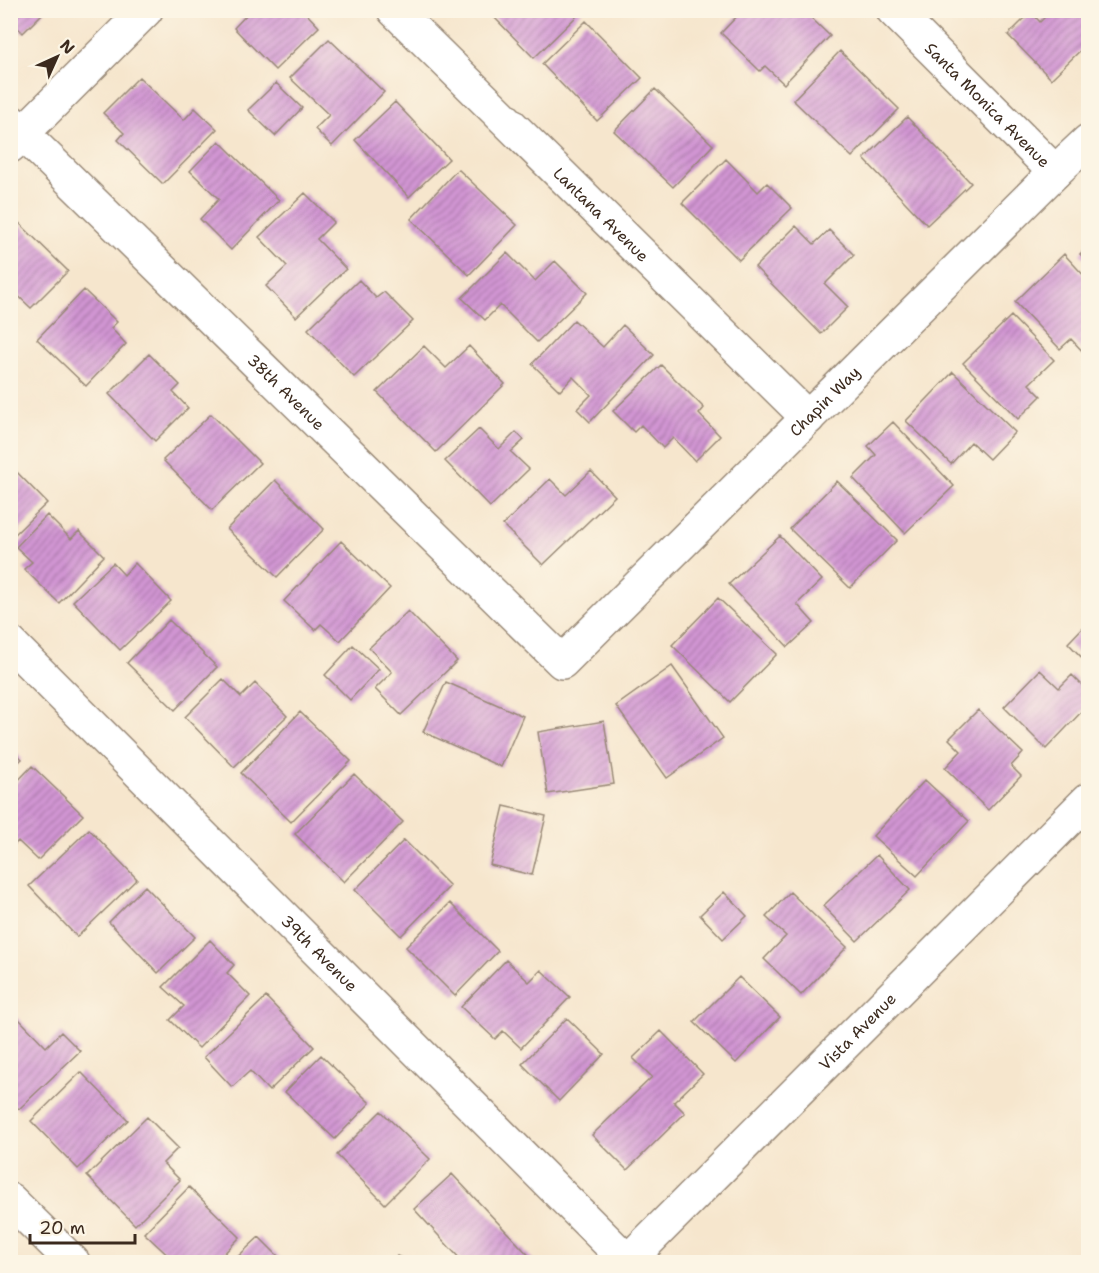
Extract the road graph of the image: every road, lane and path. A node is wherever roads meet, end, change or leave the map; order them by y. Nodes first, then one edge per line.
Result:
1 (146, 10) edge
2 (394, 10) edge
3 (894, 10) edge
4 (15, 134) edge
5 (1089, 141) edge
6 (1055, 172) junction
7 (808, 418) junction
8 (10, 643) edge
9 (562, 662) joint
10 (1089, 801) edge
11 (10, 1200) edge
12 (627, 1262) edge
13 (73, 1263) edge

1 - 4 street
2 - 7 street, Lantana Avenue
3 - 6 street, Santa Monica Avenue
4 - 9 street, 38th Avenue
5 - 6 street, Chapin Way
6 - 7 street, Chapin Way
7 - 9 street, Chapin Way
8 - 12 street, 39th Avenue
10 - 12 street, Vista Avenue
11 - 13 street

